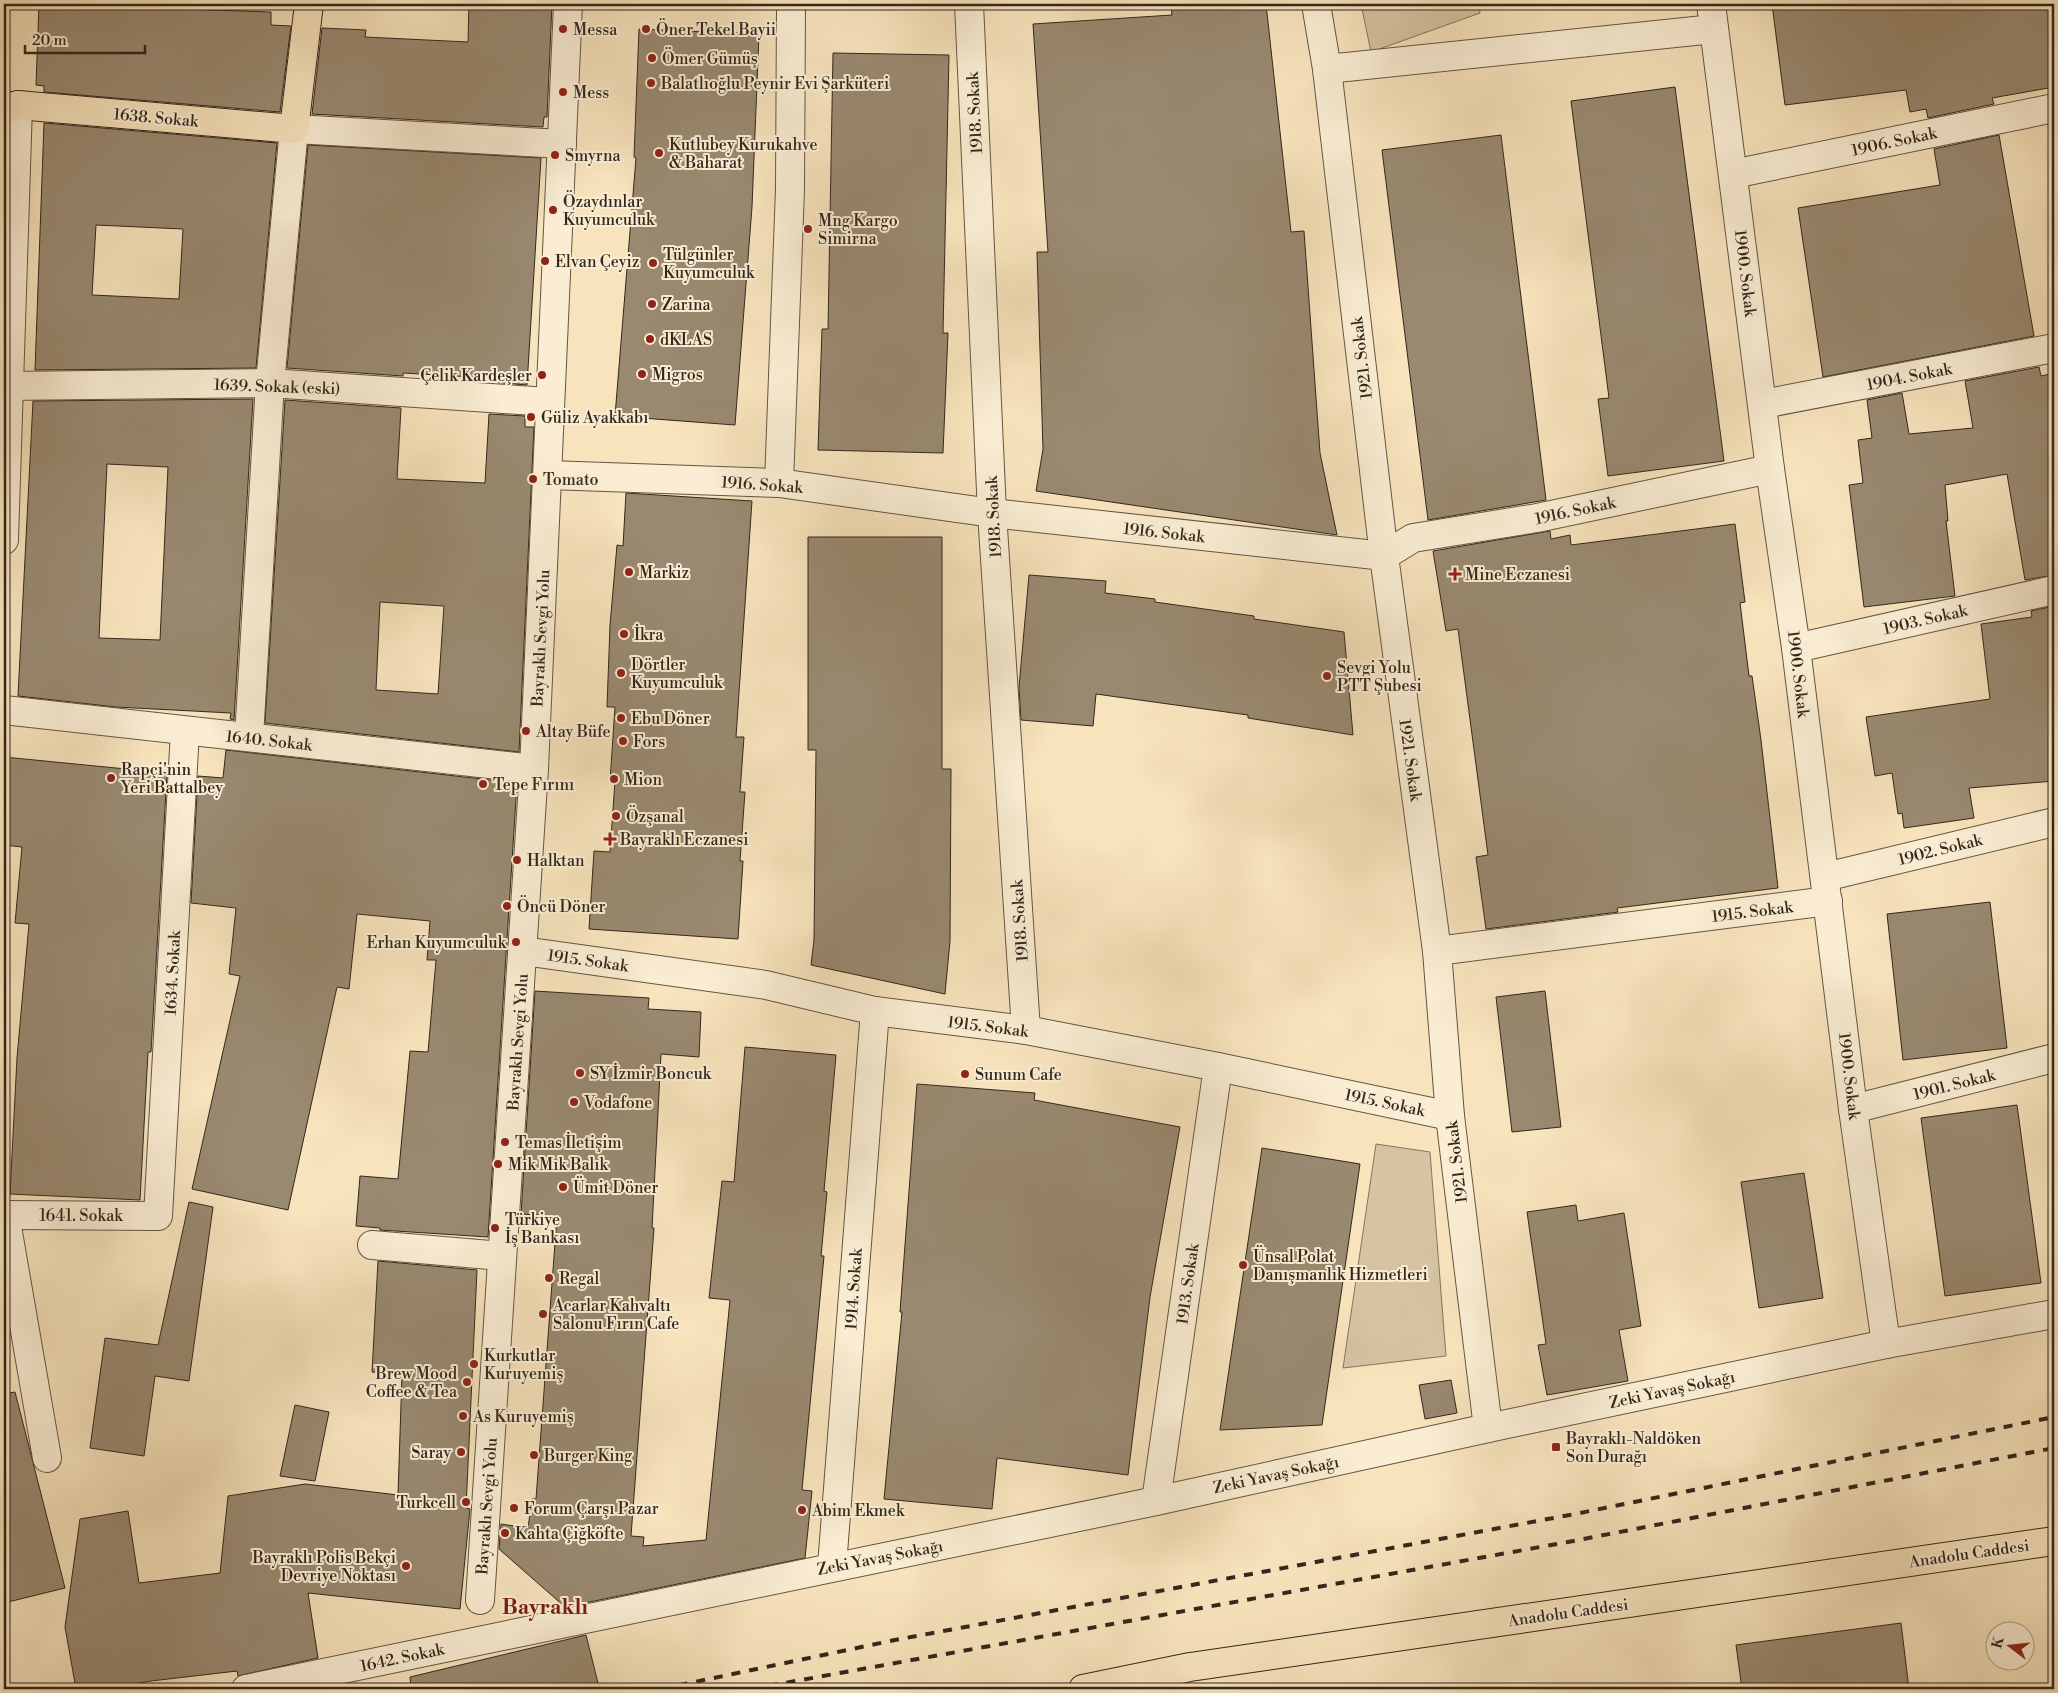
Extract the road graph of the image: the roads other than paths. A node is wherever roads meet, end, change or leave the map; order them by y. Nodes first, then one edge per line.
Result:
1 (309, 4) edge
2 (568, 4) edge
3 (791, 4) edge
4 (970, 4) edge
5 (1316, 4) edge
6 (1712, 16) edge
7 (1327, 69) junction
8 (11, 107) edge
9 (2053, 115) edge
10 (294, 129) junction
11 (562, 144) junction
12 (1733, 174) junction
13 (2054, 348) edge
14 (270, 383) junction
15 (7, 386) edge
16 (549, 402) junction
17 (1763, 404) junction
18 (1770, 468) junction
19 (548, 475) junction
20 (779, 483) junction
21 (992, 513) junction
22 (4, 540) edge
23 (1384, 556) junction
24 (2054, 590) edge
25 (1796, 648) junction
26 (4, 710) edge
27 (185, 731) junction
28 (249, 738) junction
29 (534, 769) junction
30 (2054, 822) edge
31 (1827, 889) junction
32 (523, 951) junction
33 (1437, 951) junction
34 (875, 1011) junction
35 (1026, 1030) junction
36 (2054, 1058) edge
37 (1218, 1067) junction
38 (1853, 1109) junction
39 (1450, 1116) junction
40 (4, 1215) edge
41 (158, 1216) joint
42 (372, 1245) dead end
43 (502, 1256) junction
44 (2054, 1314) edge
45 (1886, 1344) junction
46 (1488, 1428) junction
47 (47, 1458) dead end
48 (1156, 1501) junction
49 (2054, 1541) edge
50 (832, 1566) junction
51 (480, 1600) dead end
52 (499, 1637) joint
53 (246, 1689) edge
54 (1084, 1689) edge

1 - 10 main road
2 - 11 street, Bayraklı Sevgi Yolu
3 - 20 street
4 - 21 street, 1918. Sokak
5 - 7 street, 1921. Sokak
6 - 7 street
6 - 12 street, 1900. Sokak
7 - 23 street, 1921. Sokak
8 - 10 main road, 1638. Sokak
8 - 15 street
9 - 12 street, 1906. Sokak
10 - 11 street
10 - 14 street
11 - 16 street, Bayraklı Sevgi Yolu
12 - 17 street, 1900. Sokak
13 - 17 street, 1904. Sokak
14 - 15 street, 1639. Sokak (eski)
14 - 16 street, 1639. Sokak (eski)
14 - 28 street
15 - 22 street
16 - 19 street, Bayraklı Sevgi Yolu
17 - 18 street, 1900. Sokak
18 - 23 street, 1916. Sokak
18 - 25 street, 1900. Sokak
19 - 20 street, 1916. Sokak
19 - 29 street, Bayraklı Sevgi Yolu
20 - 21 street, 1916. Sokak
21 - 23 street, 1916. Sokak
21 - 35 street, 1918. Sokak
23 - 33 street, 1921. Sokak
24 - 25 street, 1903. Sokak
25 - 31 street, 1900. Sokak
26 - 27 street, 1640. Sokak
27 - 28 street, 1640. Sokak
27 - 41 street, 1634. Sokak
28 - 29 street, 1640. Sokak
29 - 32 street, Bayraklı Sevgi Yolu
30 - 31 street, 1902. Sokak
31 - 33 street, 1915. Sokak
31 - 38 street, 1900. Sokak
32 - 34 street, 1915. Sokak
32 - 43 street, Bayraklı Sevgi Yolu
33 - 39 street, 1921. Sokak
34 - 35 street, 1915. Sokak
34 - 50 street, 1914. Sokak
35 - 37 street, 1915. Sokak
36 - 38 street, 1901. Sokak
37 - 39 street, 1915. Sokak
37 - 48 street, 1913. Sokak
38 - 45 street, 1900. Sokak
39 - 46 street, 1921. Sokak
40 - 41 street, 1641. Sokak
40 - 47 street
42 - 43 street
43 - 51 street, Bayraklı Sevgi Yolu
44 - 45 street, Zeki Yavaş Sokağı
45 - 46 street, Zeki Yavaş Sokağı
46 - 48 street, Zeki Yavaş Sokağı
48 - 50 street, Zeki Yavaş Sokağı
49 - 54 main road, Anadolu Caddesi
50 - 52 street, Zeki Yavaş Sokağı
52 - 53 street, 1642. Sokak

